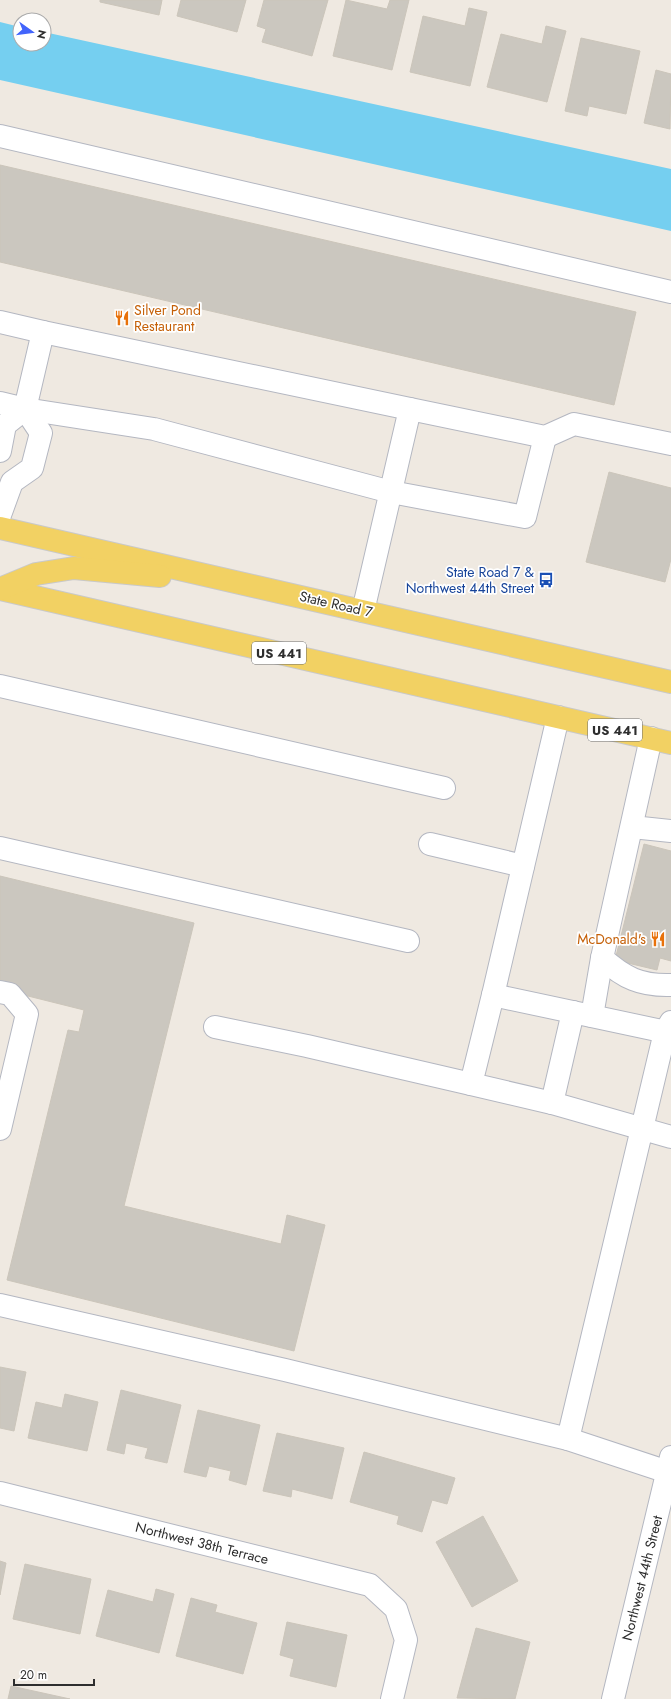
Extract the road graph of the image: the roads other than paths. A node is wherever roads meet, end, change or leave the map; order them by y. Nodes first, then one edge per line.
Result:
1 (0, 136) edge
2 (671, 292) edge
3 (0, 322) edge
4 (43, 332) junction
5 (0, 403) edge
6 (25, 409) junction
7 (410, 409) junction
8 (545, 437) junction
9 (671, 444) edge
10 (0, 451) edge
11 (0, 463) edge
12 (12, 482) junction
13 (391, 492) junction
14 (0, 515) edge
15 (0, 528) edge
16 (241, 582) junction
17 (0, 589) edge
18 (363, 611) junction
19 (671, 682) edge
20 (0, 686) edge
21 (558, 717) junction
22 (661, 740) edge
23 (444, 788) dead end
24 (632, 827) junction
25 (671, 832) edge
26 (430, 844) dead end
27 (0, 848) edge
28 (523, 866) junction
29 (408, 941) dead end
30 (602, 958) junction
31 (671, 985) edge
32 (0, 992) edge
33 (493, 995) junction
34 (582, 1014) junction
35 (215, 1027) dead end
36 (669, 1029) edge
37 (471, 1084) junction
38 (552, 1103) junction
39 (641, 1128) junction
40 (0, 1129) edge
41 (671, 1137) edge
42 (0, 1305) edge
43 (568, 1439) junction
44 (670, 1467) edge
45 (0, 1493) edge
46 (392, 1699) edge
47 (613, 1699) edge

1 - 2 street
3 - 4 street
4 - 6 street
4 - 7 street
5 - 6 street
6 - 10 street
6 - 12 street
6 - 13 street
7 - 8 street
7 - 13 street
8 - 9 street
8 - 13 street
11 - 12 street
12 - 14 street
13 - 18 street
15 - 16 main road, State Road 7
16 - 17 main road
16 - 18 main road, State Road 7
17 - 21 main road, US 441
18 - 19 main road, State Road 7
20 - 23 street
21 - 22 main road, US 441
21 - 28 street
22 - 24 street
24 - 25 street
24 - 30 street
26 - 28 street
27 - 29 street
28 - 33 street
30 - 31 street
30 - 34 street
32 - 40 street
33 - 34 street
33 - 37 street
34 - 36 street
34 - 38 street
35 - 37 street
36 - 39 street
37 - 38 street
38 - 39 street
39 - 41 street
39 - 43 street
42 - 43 street
43 - 44 street
44 - 47 street, Northwest 44th Street
45 - 46 street, Northwest 38th Terrace

